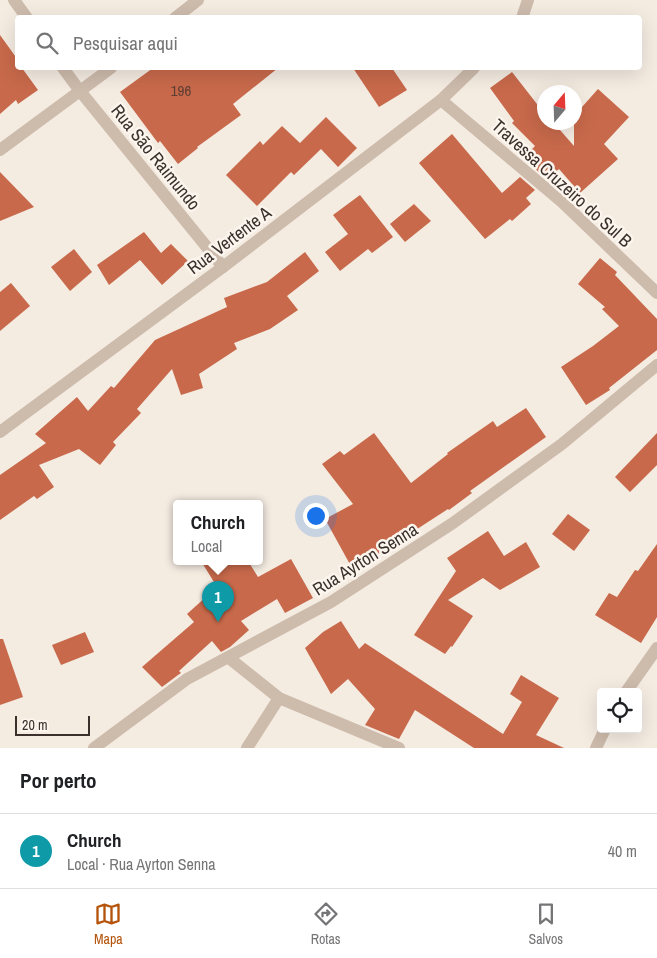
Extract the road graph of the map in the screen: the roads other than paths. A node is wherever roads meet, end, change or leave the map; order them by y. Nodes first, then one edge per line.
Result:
1 (14, 0) edge
2 (198, 0) edge
3 (528, 0) edge
4 (24, 15) edge
5 (180, 15) edge
6 (523, 15) edge
7 (64, 70) edge
8 (108, 70) edge
9 (472, 70) edge
10 (80, 91) junction
11 (441, 100) junction
12 (0, 150) edge
13 (223, 267) junction
14 (657, 293) edge
15 (657, 365) edge
16 (0, 432) edge
17 (657, 648) edge
18 (229, 658) junction
19 (629, 688) edge
20 (279, 698) junction
21 (604, 733) edge
22 (94, 748) edge
23 (247, 748) edge
24 (399, 748) edge
25 (596, 748) edge

1 - 4 street
2 - 5 street
3 - 6 street
7 - 10 street, Rua São Raimundo
8 - 10 street
9 - 11 street, Rua Vertente A
10 - 12 street
10 - 13 street, Rua São Raimundo
11 - 13 street, Rua Vertente A
11 - 14 street, Travessa Cruzeiro do Sul B
13 - 16 street, Rua Vertente A
15 - 18 street, Rua Ayrton Senna
17 - 19 street
18 - 20 street
18 - 22 street, Rua Ayrton Senna
20 - 23 street
20 - 24 street
21 - 25 street

